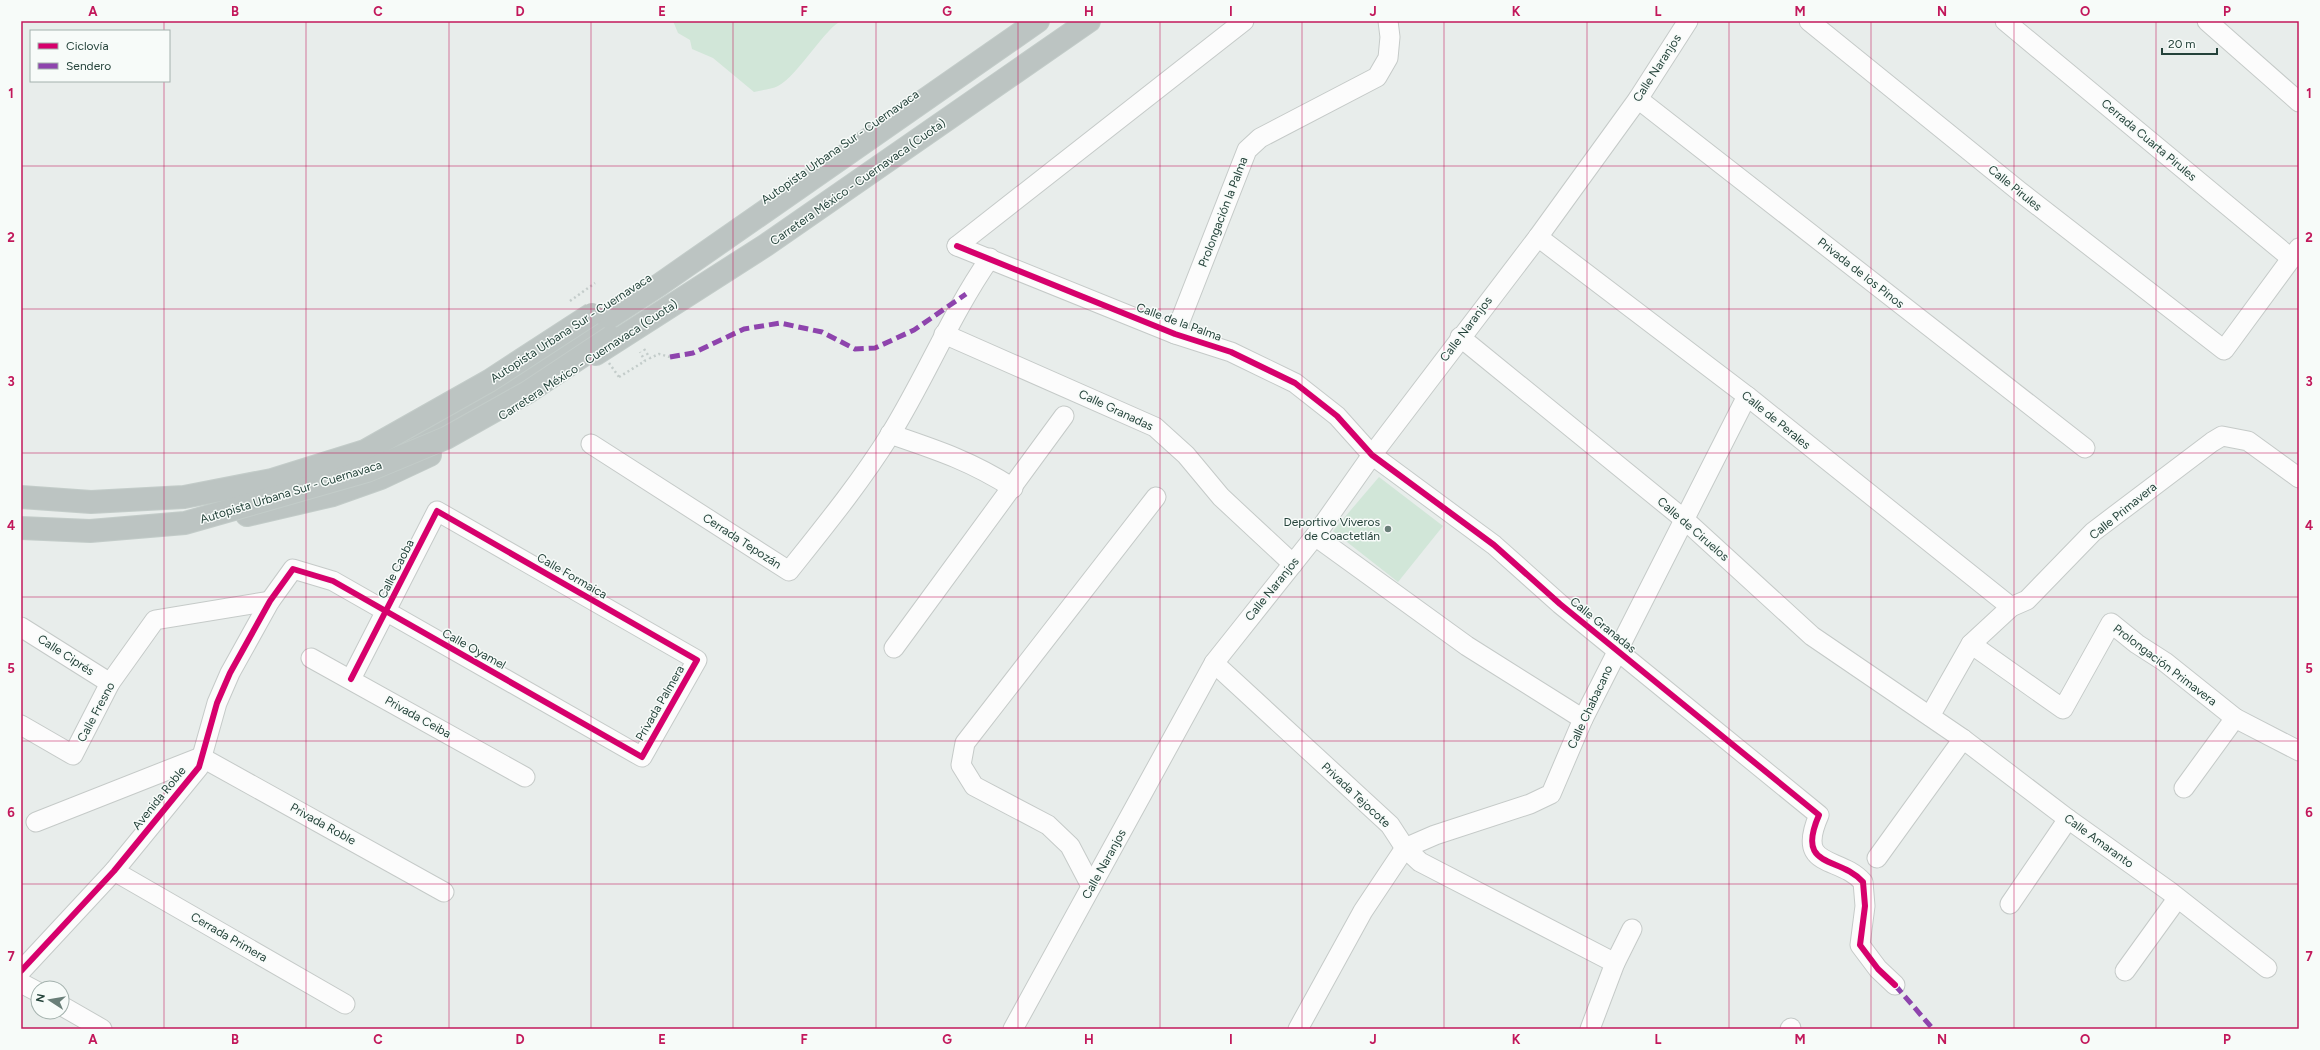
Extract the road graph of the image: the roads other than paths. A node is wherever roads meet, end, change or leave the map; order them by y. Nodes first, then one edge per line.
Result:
1 (1018, 21) edge
2 (1038, 21) edge
3 (1080, 21) edge
4 (1089, 21) edge
5 (1244, 21) edge
6 (1388, 21) edge
7 (1688, 21) edge
8 (1809, 21) edge
9 (2005, 21) edge
10 (2207, 21) edge
11 (1638, 99) junction
12 (2299, 102) edge
13 (1538, 237) junction
14 (2295, 254) edge
15 (990, 258) junction
16 (944, 334) junction
17 (1175, 334) junction
18 (1460, 337) junction
19 (1747, 396) junction
20 (1064, 416) dead end
21 (890, 434) junction
22 (591, 444) dead end
23 (2085, 448) dead end
24 (1372, 455) junction
25 (2299, 478) edge
26 (1013, 488) junction
27 (21, 497) edge
28 (1156, 497) dead end
29 (21, 501) edge
30 (437, 511) joint
31 (1685, 520) junction
32 (21, 527) edge
33 (1314, 536) junction
34 (1293, 564) junction
35 (293, 569) joint
36 (270, 601) junction
37 (2011, 607) junction
38 (386, 612) junction
39 (21, 627) edge
40 (1971, 644) junction
41 (894, 648) dead end
42 (1617, 651) junction
43 (311, 658) dead end
44 (697, 660) joint
45 (1214, 663) junction
46 (351, 679) junction
47 (110, 683) junction
48 (1930, 716) junction
49 (2235, 718) junction
50 (1583, 719) junction
51 (21, 725) edge
52 (1963, 739) junction
53 (2299, 751) edge
54 (201, 757) junction
55 (642, 757) joint
56 (525, 777) dead end
57 (2184, 788) dead end
58 (2068, 819) junction
59 (36, 822) dead end
60 (1405, 848) junction
61 (1877, 858) dead end
62 (114, 871) junction
63 (1091, 886) junction
64 (444, 892) dead end
65 (2177, 899) junction
66 (2010, 904) dead end
67 (1632, 929) dead end
68 (1616, 963) junction
69 (2267, 968) dead end
70 (21, 971) edge
71 (2125, 972) dead end
72 (21, 982) edge
73 (1895, 985) dead end
74 (30, 987) edge
75 (345, 1004) dead end
76 (70, 1011) edge
77 (102, 1029) edge
78 (1013, 1029) edge
79 (1298, 1029) edge
80 (1590, 1029) edge

1 - 27 highway, Autopista Urbana Sur - Cuernavaca, bridge
2 - 29 highway, Carretera México - Cuernavaca (Cuota)
3 - 32 highway, Autopista Urbana Sur - Cuernavaca, bridge
4 - 32 highway, Carretera México - Cuernavaca (Cuota)
5 - 15 street, Calle de la Palma
6 - 17 street, Prolongación la Palma
7 - 11 street, Calle Naranjos
8 - 14 street, Calle Pirules
9 - 14 street, Cerrada Cuarta Pirules
10 - 12 street
11 - 13 street, Calle Naranjos
11 - 23 street, Privada de los Pinos
13 - 18 street, Calle Naranjos
13 - 19 street, Calle de Perales
15 - 16 street, Cerrada Tepozán
15 - 17 street, Calle de la Palma
16 - 21 street, Cerrada Tepozán
16 - 34 street, Calle Granadas
17 - 24 street, Calle de la Palma
18 - 24 street, Calle Naranjos
18 - 31 street, Calle de Ciruelos
19 - 31 street, Calle Chabacano
19 - 37 street, Calle de Perales
20 - 26 street
21 - 22 street, Cerrada Tepozán
21 - 26 street
24 - 33 street, Calle Naranjos
24 - 42 street, Calle Granadas
25 - 37 street, Calle Primavera
26 - 41 street
28 - 63 street
30 - 38 street, Calle Caoba
30 - 44 street, Calle Formaica
31 - 42 street, Calle Chabacano
31 - 48 street, Calle de Ciruelos
33 - 34 street, Calle Naranjos
33 - 50 street
34 - 45 street, Calle Naranjos
35 - 36 street, Avenida Roble
35 - 38 street, Calle Oyamel
36 - 47 street, Calle Fresno
36 - 54 street, Avenida Roble
37 - 40 street, Calle Primavera
38 - 46 street, Calle Caoba
38 - 55 street, Calle Oyamel
39 - 47 street, Calle Ciprés
40 - 48 street, Calle Primavera
40 - 49 street, Prolongación Primavera
42 - 50 street, Calle Chabacano
42 - 73 street, Calle Granadas
43 - 46 street, Privada Ceiba
44 - 55 street, Privada Palmera
45 - 60 street, Privada Tejocote
45 - 63 street, Calle Naranjos
46 - 56 street, Privada Ceiba
47 - 51 street, Calle Fresno
48 - 52 street, Calle Amaranto
49 - 53 street, Prolongación Primavera
49 - 57 street
50 - 60 street, Calle Chabacano
52 - 58 street, Calle Amaranto
52 - 61 street
54 - 59 street
54 - 62 street, Avenida Roble
54 - 64 street, Privada Roble
58 - 65 street, Calle Amaranto
58 - 66 street
60 - 68 street, Privada Tejocote
60 - 79 street
62 - 70 street, Avenida Roble
62 - 75 street, Cerrada Primera
63 - 78 street, Calle Naranjos
65 - 69 street, Calle Amaranto
65 - 71 street
67 - 68 street
68 - 80 street
72 - 74 street
76 - 77 street

